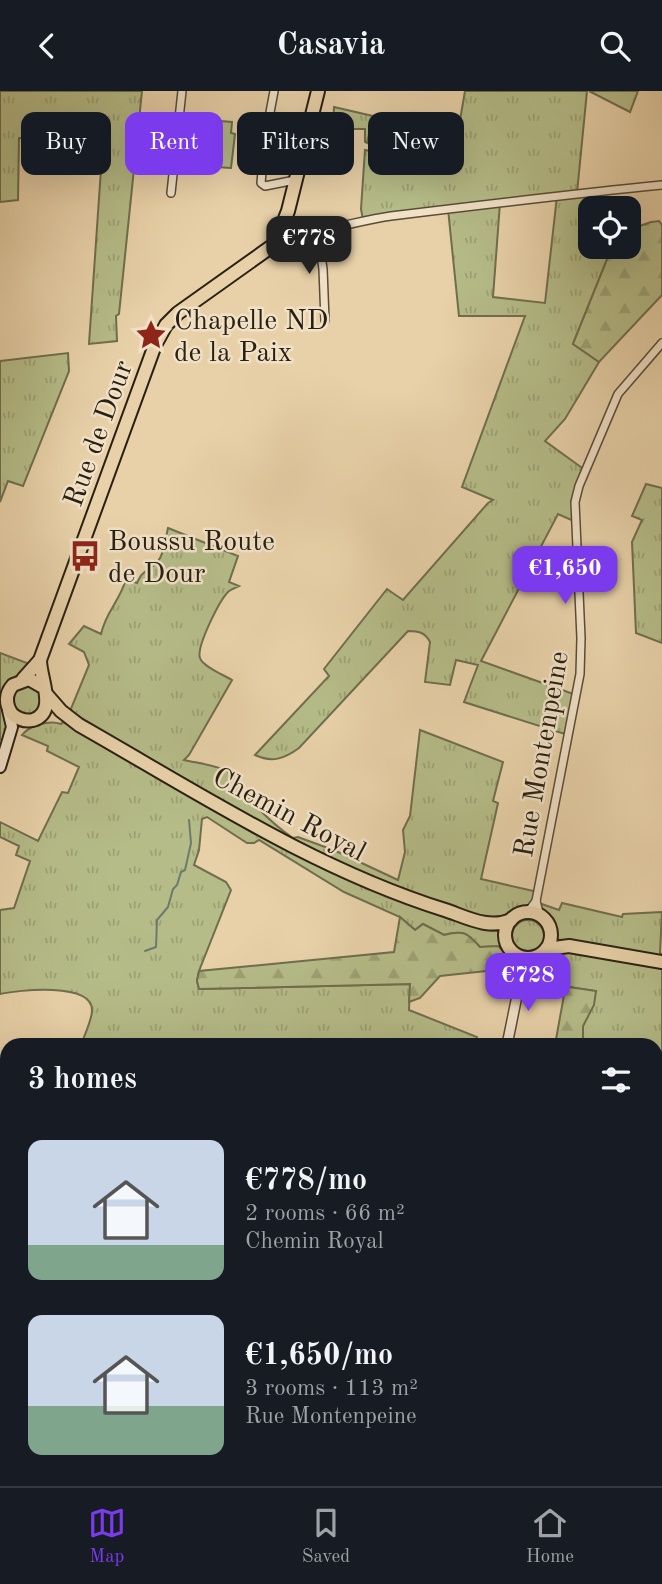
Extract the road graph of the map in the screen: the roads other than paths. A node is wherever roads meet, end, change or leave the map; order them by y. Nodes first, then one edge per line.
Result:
1 (182, 91) edge
2 (274, 91) edge
3 (318, 91) edge
4 (295, 180) junction
5 (662, 185) edge
6 (171, 193) dead end
7 (317, 229) junction
8 (280, 233) junction
9 (325, 320) dead end
10 (662, 343) edge
11 (40, 660) junction
12 (23, 680) junction
13 (45, 691) junction
14 (8, 709) junction
15 (31, 720) junction
16 (79, 725) junction
17 (6, 751) junction
18 (0, 767) edge
19 (536, 901) junction
20 (533, 914) junction
21 (511, 921) junction
22 (488, 925) junction
23 (551, 934) junction
24 (506, 939) junction
25 (569, 946) junction
26 (519, 956) junction
27 (538, 956) junction
28 (662, 962) edge
29 (520, 976) junction
30 (508, 1038) edge

1 - 6 street
2 - 4 street
3 - 4 main road
4 - 8 main road
5 - 7 street
7 - 8 street
7 - 9 street
8 - 11 main road, Rue de Dour
10 - 19 street, Rue Montenpeine
11 - 12 main road, Rue de Dour
11 - 13 main road, Rue de Dour
12 - 13 main road
12 - 14 main road
13 - 15 main road
13 - 16 main road, Chemin Royal
14 - 15 main road
14 - 17 main road
15 - 16 main road, Chemin Royal
15 - 17 main road
16 - 22 main road, Chemin Royal
17 - 18 main road
19 - 20 street, Rue Montenpeine
19 - 20 street, Rue Montenpeine
20 - 21 main road
20 - 23 main road
21 - 22 main road, Chemin Royal
21 - 24 main road
22 - 24 main road, Chemin Royal
23 - 25 main road
23 - 27 main road
24 - 26 main road
25 - 27 main road
25 - 28 main road
26 - 27 main road
26 - 29 street
27 - 29 street
29 - 30 street

